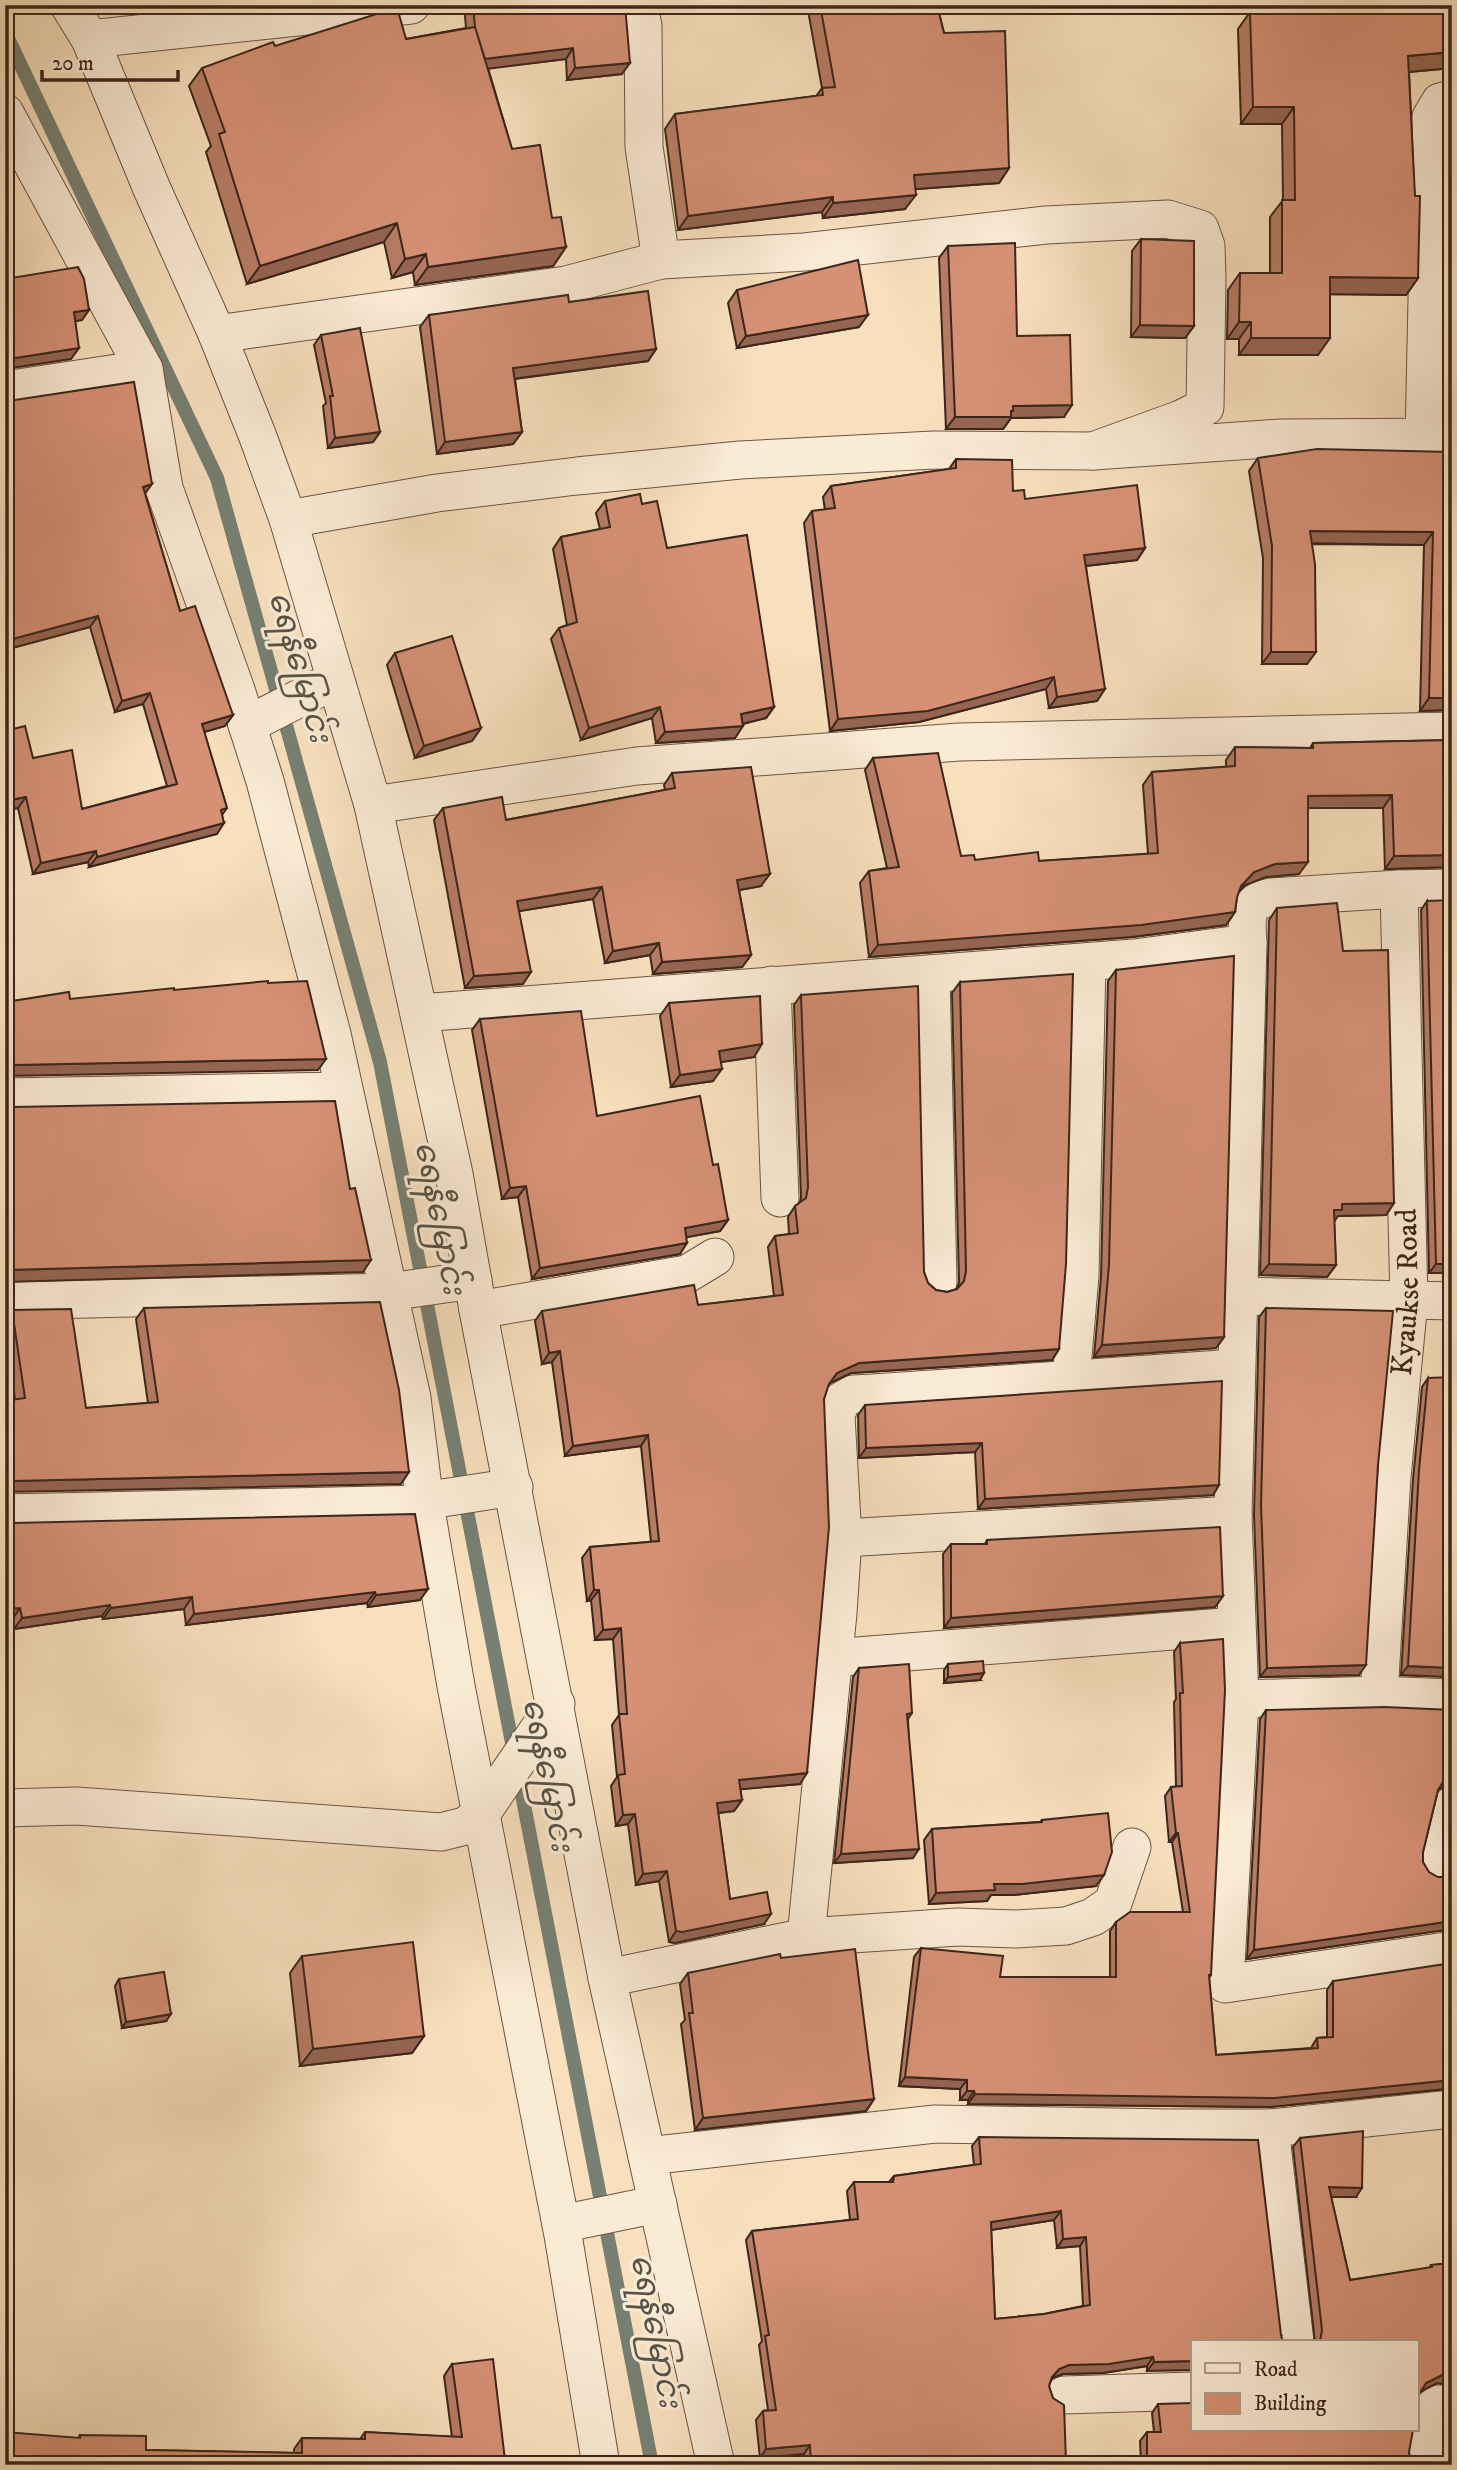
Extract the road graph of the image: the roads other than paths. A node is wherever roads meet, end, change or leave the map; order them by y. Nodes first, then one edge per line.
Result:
1 (69, 5) edge
2 (411, 5) edge
3 (639, 5) edge
4 (90, 40) junction
5 (1452, 99) edge
6 (5, 113) edge
7 (661, 260) junction
8 (217, 334) junction
9 (144, 369) junction
10 (5, 390) edge
11 (1438, 438) edge
12 (1093, 451) junction
13 (288, 519) junction
14 (328, 684) junction
15 (254, 723) junction
16 (1452, 732) edge
17 (373, 805) junction
18 (1452, 888) edge
19 (1399, 889) junction
20 (1248, 943) junction
21 (1087, 962) junction
22 (931, 974) junction
23 (772, 985) junction
24 (420, 1013) junction
25 (343, 1091) junction
26 (5, 1097) edge
27 (780, 1198) dead end
28 (715, 1256) dead end
29 (937, 1282) dead end
30 (472, 1290) junction
31 (394, 1291) junction
32 (1239, 1296) junction
33 (5, 1301) edge
34 (1409, 1301) junction
35 (1452, 1301) edge
36 (1236, 1368) junction
37 (1071, 1379) junction
38 (506, 1489) junction
39 (430, 1502) junction
40 (5, 1513) edge
41 (1233, 1514) junction
42 (843, 1538) junction
43 (1236, 1626) junction
44 (832, 1658) junction
45 (1379, 1695) junction
46 (1452, 1698) edge
47 (1240, 1699) junction
48 (552, 1710) junction
49 (1452, 1805) edge
50 (486, 1806) junction
51 (5, 1808) edge
52 (1132, 1847) dead end
53 (1437, 1866) dead end
54 (806, 1937) junction
55 (1452, 1950) edge
56 (607, 1978) junction
57 (1452, 2109) edge
58 (1270, 2128) junction
59 (647, 2156) junction
60 (654, 2205) junction
61 (569, 2222) junction
62 (1295, 2340) edge
63 (1191, 2391) edge
64 (1064, 2395) dead end
65 (1452, 2404) edge
66 (601, 2465) edge
67 (716, 2465) edge
68 (1423, 2465) edge

1 - 4 street
2 - 4 street
3 - 7 street
4 - 8 street
5 - 11 street
6 - 9 street
7 - 8 street
7 - 12 street
8 - 13 street
9 - 10 street
9 - 15 street
11 - 12 street
12 - 13 street
13 - 14 street
14 - 15 street
14 - 17 street
15 - 25 street
16 - 17 street
17 - 24 street
18 - 19 street
19 - 20 street
19 - 34 street, Kyaukse Road
20 - 21 street
20 - 32 street
21 - 22 street
21 - 37 street
22 - 23 street
22 - 29 street
23 - 24 street
23 - 27 street
24 - 30 street
25 - 26 street
25 - 31 street
28 - 30 street
30 - 31 street
30 - 38 street
31 - 33 street
31 - 39 street
32 - 34 street
32 - 36 street
34 - 35 street
34 - 45 street, Kyaukse Road
36 - 37 street
36 - 41 street
37 - 42 street
38 - 39 street
38 - 48 street
39 - 40 street
39 - 50 street
41 - 42 street
41 - 43 street
42 - 44 street
43 - 44 street
43 - 47 street
44 - 54 street
45 - 46 street
45 - 47 street
47 - 55 street
48 - 50 street
48 - 56 street
49 - 53 street
50 - 51 street
50 - 61 street
52 - 54 street
54 - 56 street
56 - 59 street
57 - 58 street
58 - 59 street
58 - 62 street
59 - 60 street
60 - 61 street
60 - 67 street
61 - 66 street
63 - 64 street
65 - 68 street

